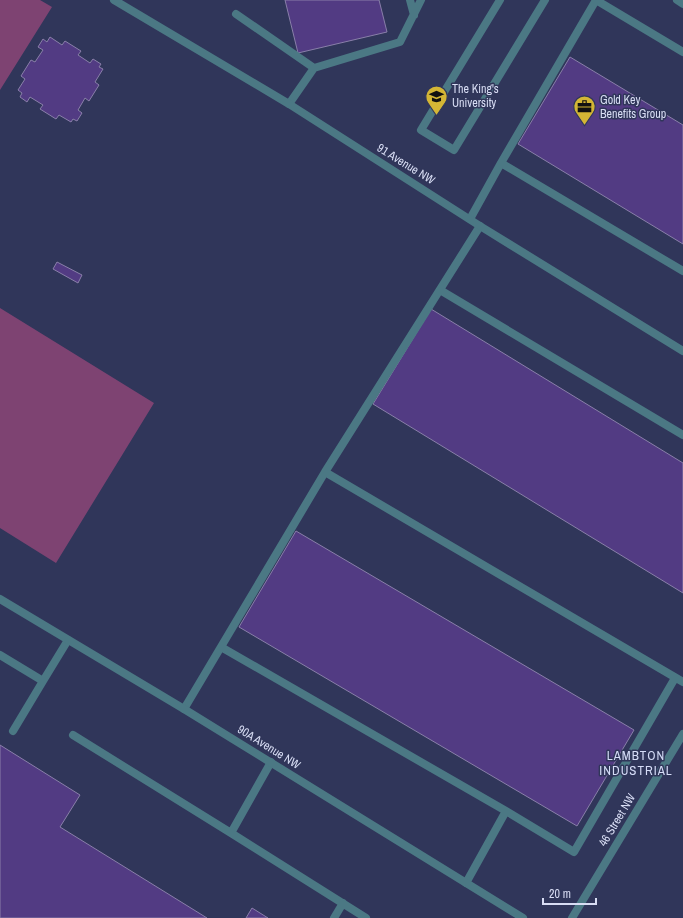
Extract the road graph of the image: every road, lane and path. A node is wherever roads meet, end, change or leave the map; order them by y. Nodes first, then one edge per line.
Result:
1 (114, 0) edge
2 (410, 0) edge
3 (421, 0) edge
4 (500, 0) edge
5 (544, 0) edge
6 (677, 0) edge
7 (683, 4) edge
8 (236, 14) dead end
9 (414, 15) junction
10 (683, 52) edge
11 (314, 68) junction
12 (289, 104) junction
13 (501, 163) junction
14 (470, 219) junction
15 (480, 226) junction
16 (683, 271) edge
17 (440, 290) junction
18 (683, 351) edge
19 (683, 435) edge
20 (325, 472) junction
21 (0, 599) edge
22 (68, 640) junction
23 (221, 647) junction
24 (0, 655) edge
25 (675, 678) junction
26 (43, 681) junction
27 (683, 682) edge
28 (184, 708) junction
29 (13, 731) dead end
30 (73, 734) dead end
31 (683, 734) edge
32 (271, 762) junction
33 (506, 811) junction
34 (231, 834) junction
35 (466, 883) junction
36 (342, 903) junction
37 (334, 918) edge
38 (366, 918) edge
39 (523, 918) edge
40 (572, 918) edge

1 - 12 street, 91 Avenue NW
2 - 9 street
3 - 9 street
4 - 5 street
6 - 7 street
8 - 11 street
9 - 11 street
10 - 13 street
11 - 12 street
12 - 14 street, 91 Avenue NW
13 - 14 street
13 - 16 street
14 - 15 street, 91 Avenue NW
15 - 17 street
15 - 18 street, 91 Avenue NW
17 - 19 street
17 - 20 street
20 - 23 street
20 - 25 street
21 - 22 street, 90A Avenue NW
22 - 26 street
22 - 28 street, 90A Avenue NW
23 - 28 street
23 - 33 street
24 - 26 street
25 - 27 street
25 - 33 street
26 - 29 street
28 - 32 street, 90A Avenue NW
30 - 34 street
31 - 40 street, 46 Street NW
32 - 34 street
32 - 35 street, 90A Avenue NW
33 - 35 street
34 - 36 street
35 - 39 street, 90A Avenue NW
36 - 37 street
36 - 38 street

